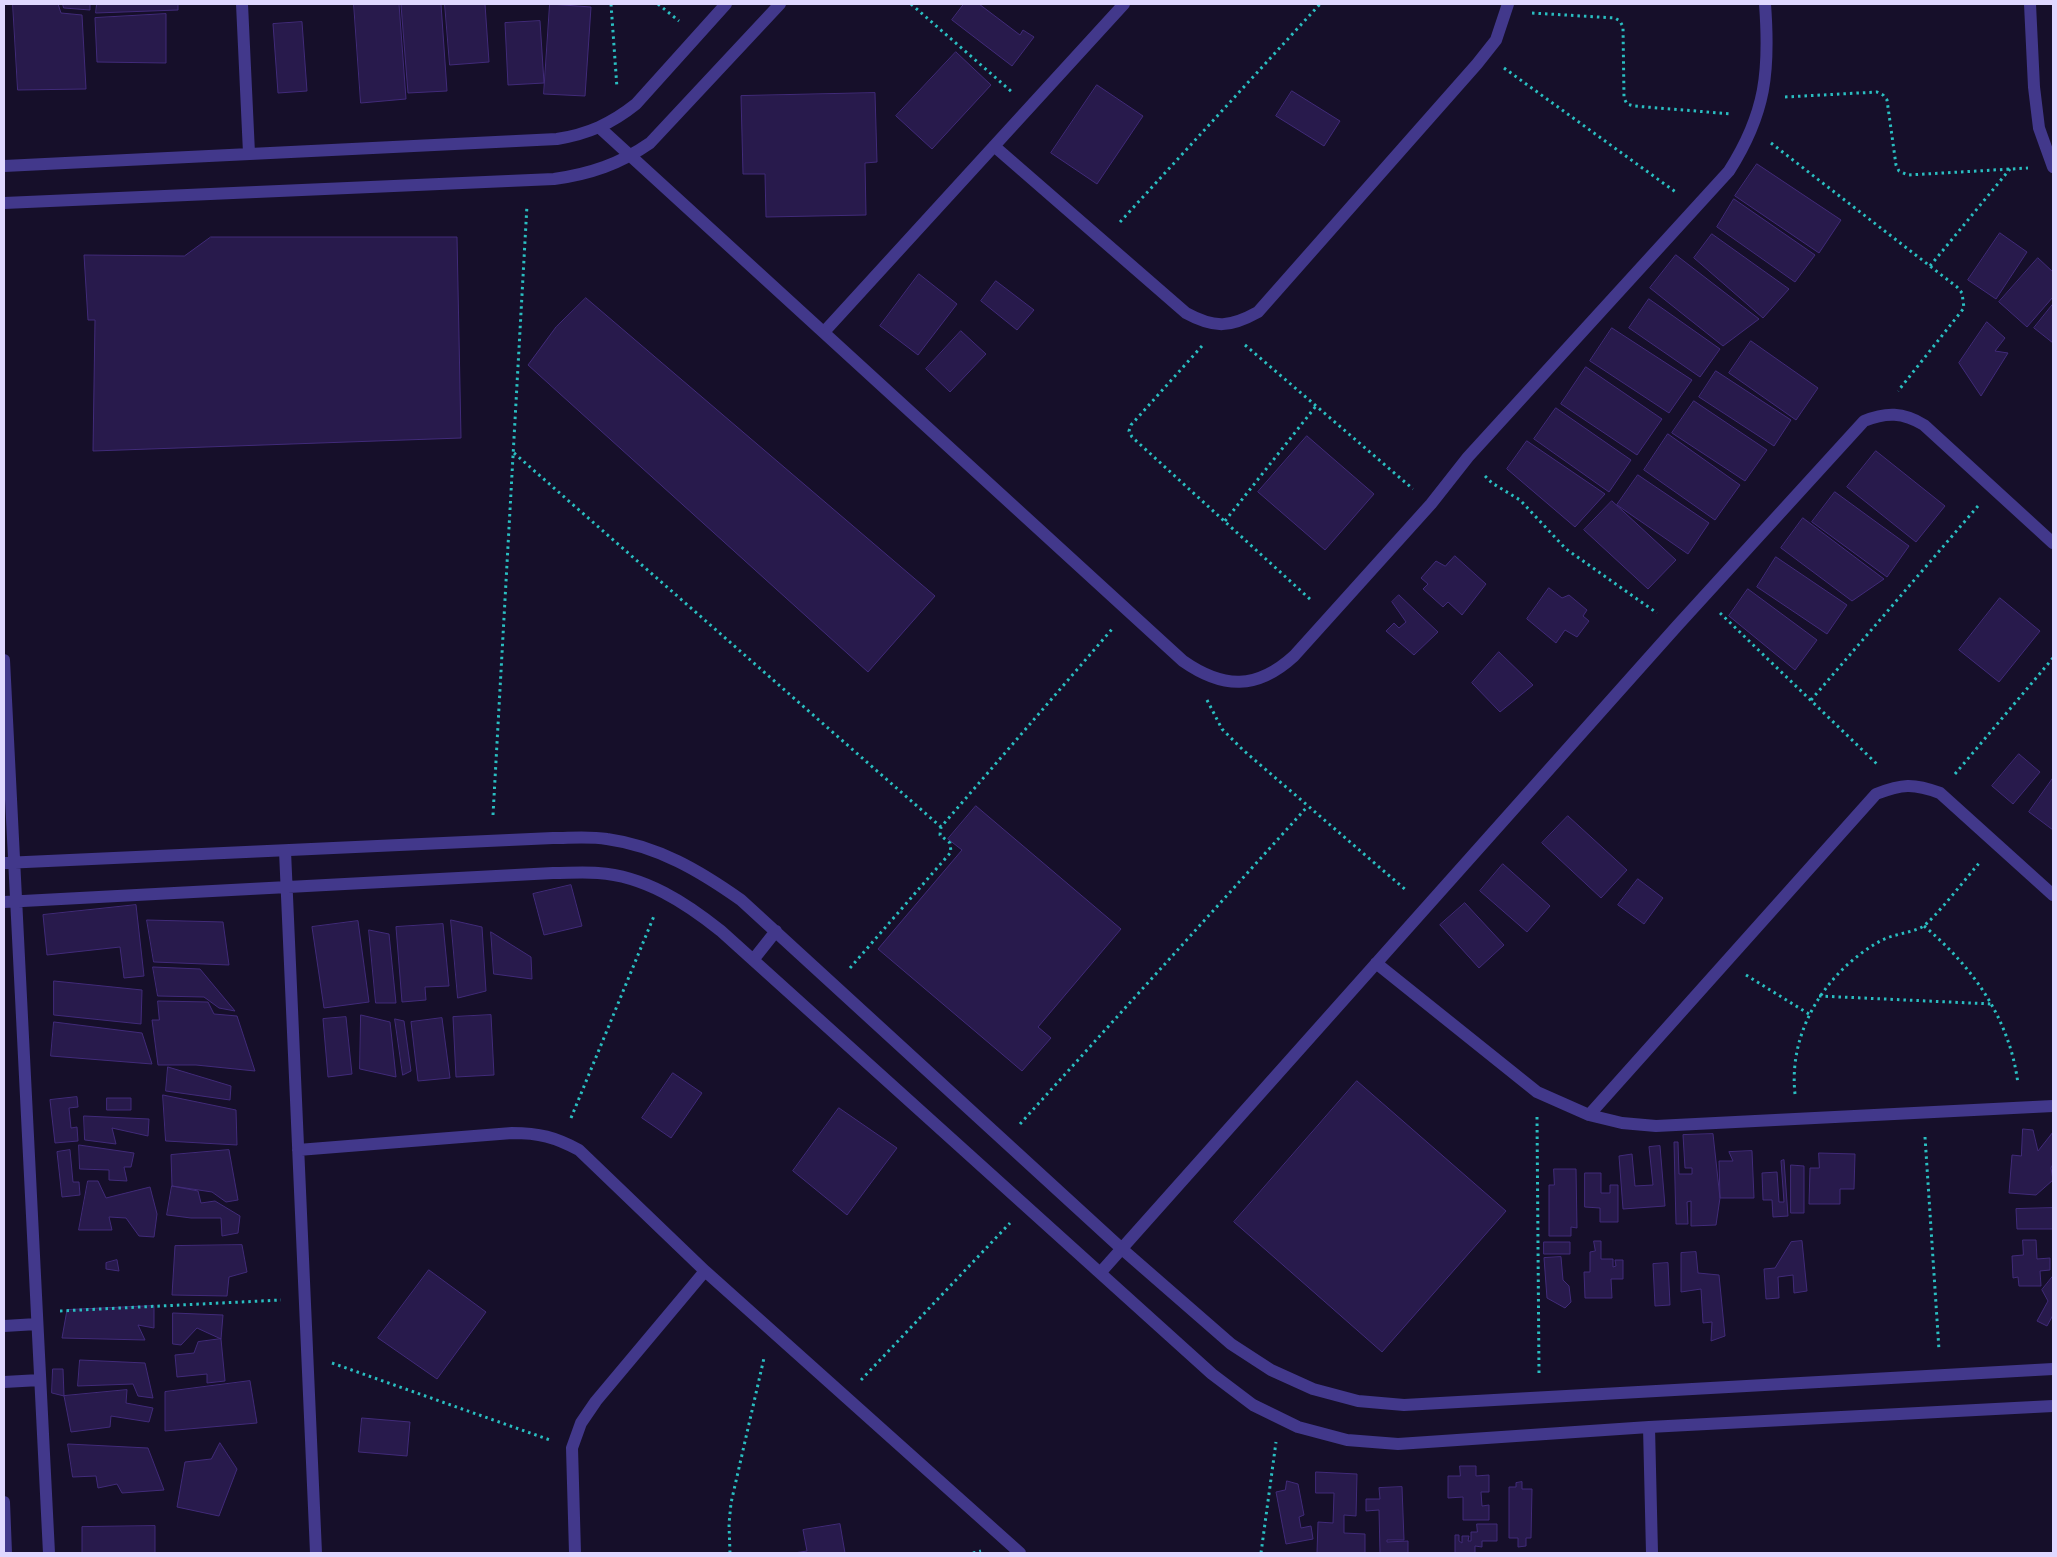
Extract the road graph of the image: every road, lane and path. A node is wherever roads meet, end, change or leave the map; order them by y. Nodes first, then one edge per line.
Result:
1 (242, 4) edge
2 (611, 4) edge
3 (726, 4) edge
4 (780, 4) edge
5 (911, 4) edge
6 (1124, 4) edge
7 (1320, 4) edge
8 (1766, 4) edge
9 (2030, 4) edge
10 (1508, 8) edge
11 (1485, 55) junction
12 (1762, 98) junction
13 (1030, 107) junction
14 (1757, 116) junction
15 (619, 118) junction
16 (600, 128) junction
17 (1753, 128) junction
18 (994, 146) junction
19 (249, 153) junction
20 (631, 156) junction
21 (4, 166) edge
22 (2053, 167) edge
23 (2011, 169) junction
24 (528, 180) junction
25 (4, 204) edge
26 (1698, 208) junction
27 (1103, 241) junction
28 (1930, 266) junction
29 (1221, 325) junction
30 (824, 332) junction
31 (1316, 406) junction
32 (1878, 415) junction
33 (513, 453) junction
34 (1468, 457) junction
35 (1993, 488) junction
36 (1431, 504) junction
37 (1225, 521) junction
38 (2053, 543) edge
39 (1703, 597) junction
40 (1128, 610) junction
41 (1329, 617) junction
42 (1677, 626) junction
43 (2053, 658) edge
44 (4, 660) edge
45 (1200, 673) junction
46 (1811, 700) junction
47 (1899, 786) junction
48 (1940, 793) junction
49 (1308, 806) junction
50 (941, 827) junction
51 (491, 841) junction
52 (1996, 844) junction
53 (285, 851) junction
54 (9, 863) edge
55 (286, 887) junction
56 (664, 892) junction
57 (2053, 895) edge
58 (10, 901) edge
59 (1426, 908) junction
60 (1924, 926) junction
61 (776, 931) junction
62 (753, 960) junction
63 (1726, 962) junction
64 (1376, 964) junction
65 (835, 985) junction
66 (1819, 996) junction
67 (1993, 1004) junction
68 (1809, 1014) junction
69 (1537, 1092) junction
70 (2053, 1106) edge
71 (2021, 1108) junction
72 (1923, 1114) junction
73 (1589, 1115) junction
74 (1798, 1119) junction
75 (561, 1140) junction
76 (1004, 1141) junction
77 (298, 1150) junction
78 (1026, 1206) junction
79 (1122, 1249) junction
80 (705, 1271) junction
81 (1100, 1273) junction
82 (304, 1299) junction
83 (37, 1318) junction
84 (4, 1326) edge
85 (771, 1330) junction
86 (307, 1354) junction
87 (2053, 1369) edge
88 (1941, 1375) junction
89 (40, 1380) junction
90 (4, 1382) edge
91 (845, 1396) junction
92 (1539, 1397) junction
93 (2053, 1406) edge
94 (1279, 1417) junction
95 (1649, 1427) junction
96 (572, 1448) junction
97 (4, 1502) edge
98 (6, 1553) edge
99 (49, 1553) edge
100 (316, 1553) edge
101 (576, 1553) edge
102 (730, 1553) edge
103 (1020, 1553) edge
104 (1261, 1553) edge
105 (1652, 1553) edge

1 - 19 street
2 - 15 path
3 - 15 street
4 - 20 street
5 - 13 path
6 - 13 street
7 - 27 path
8 - 12 street
9 - 22 street
10 - 11 street
10 - 14 path
11 - 26 path
11 - 29 street
12 - 14 street
12 - 23 path
13 - 18 street
14 - 17 street
15 - 16 street
16 - 19 street
16 - 20 street
17 - 26 street
17 - 28 path
18 - 27 street
18 - 30 street
19 - 21 street
20 - 24 street
20 - 30 street
22 - 23 path
23 - 28 path
24 - 25 street
24 - 33 path
26 - 34 street
27 - 29 street
28 - 32 path
29 - 31 path
29 - 37 path
30 - 40 street
31 - 36 path
31 - 37 path
32 - 35 street
32 - 39 street
33 - 50 path
33 - 51 path
34 - 36 street
34 - 42 path
35 - 38 street
35 - 46 path
36 - 41 street
37 - 41 path
39 - 42 street
39 - 46 path
40 - 45 street
40 - 50 path
41 - 45 street
42 - 59 street
43 - 48 path
44 - 54 street
45 - 49 path
46 - 47 path
47 - 48 street
47 - 63 street
48 - 52 street
49 - 59 path
49 - 76 path
50 - 65 path
51 - 53 street
51 - 61 street
52 - 57 street
52 - 60 path
53 - 54 street
53 - 55 street
54 - 58 street
55 - 56 street
55 - 58 street
55 - 77 street
56 - 62 street
56 - 75 path
58 - 83 street
59 - 64 street
60 - 66 path
60 - 67 path
61 - 62 street
61 - 65 street
62 - 78 street
63 - 68 path
63 - 73 street
64 - 69 street
64 - 79 street
65 - 76 street
66 - 67 path
66 - 68 path
67 - 71 path
68 - 74 path
69 - 73 street
69 - 92 path
70 - 71 street
71 - 72 street
72 - 74 street
72 - 88 path
73 - 74 street
75 - 77 street
75 - 80 street
76 - 79 street
77 - 82 street
78 - 81 street
78 - 91 path
79 - 81 street
79 - 92 street
80 - 85 street
80 - 96 street
81 - 94 street
82 - 83 path
82 - 86 street
83 - 84 street
83 - 89 street
85 - 91 street
85 - 102 path
86 - 96 path
86 - 100 street
87 - 88 street
88 - 92 street
89 - 90 street
89 - 99 street
91 - 103 street
93 - 95 street
94 - 95 street
94 - 104 path
95 - 105 street
96 - 101 street
97 - 98 street

